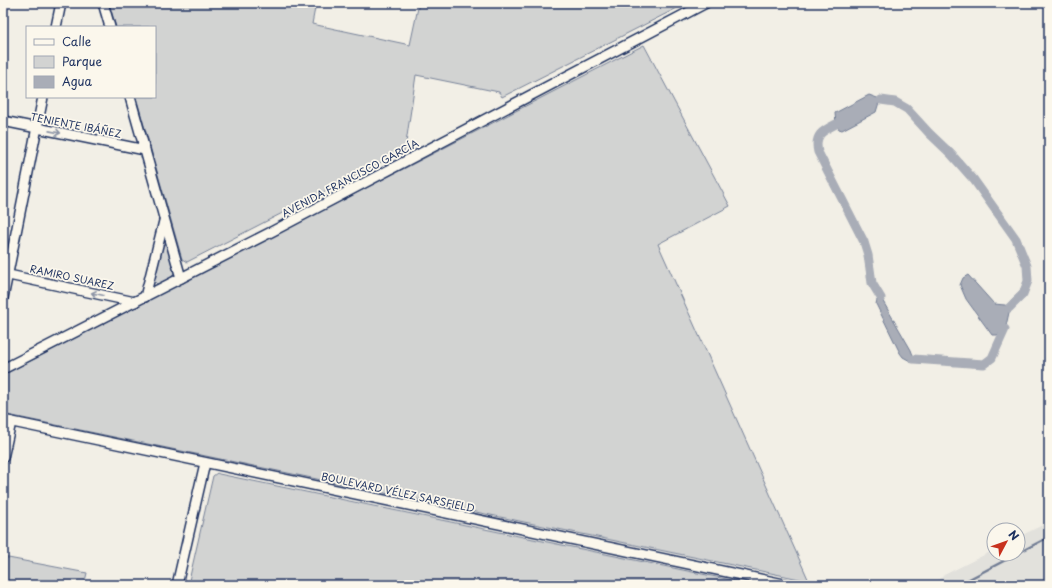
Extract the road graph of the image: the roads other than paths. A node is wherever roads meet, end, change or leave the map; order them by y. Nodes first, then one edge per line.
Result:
1 (61, 3) edge
2 (103, 3) edge
3 (706, 3) edge
4 (56, 26) edge
5 (110, 26) edge
6 (43, 98) edge
7 (130, 98) edge
8 (3, 121) edge
9 (37, 128) junction
10 (144, 150) junction
11 (164, 219) junction
12 (6, 274) edge
13 (181, 278) junction
14 (144, 297) junction
15 (3, 298) edge
16 (135, 302) junction
17 (3, 370) edge
18 (7, 421) edge
19 (3, 458) edge
20 (205, 463) junction
21 (177, 585) edge
22 (789, 585) edge

1 - 4 street
2 - 5 street
3 - 13 street, AVENIDA FRANCISCO GARCÍA
6 - 9 street
7 - 10 street
8 - 9 street, TENIENTE IBÁÑEZ
9 -> 10 street, TENIENTE IBÁÑEZ
9 - 12 street
10 - 11 street
11 - 13 street
11 - 14 street
12 - 15 street
16 -> 12 street, RAMIRO SUAREZ
13 - 14 street, AVENIDA FRANCISCO GARCÍA
14 - 16 street, AVENIDA FRANCISCO GARCÍA
16 - 17 street, AVENIDA FRANCISCO GARCÍA
18 - 19 street
18 - 20 street, BOULEVARD VÉLEZ SARSFIELD
20 - 21 street
20 - 22 street, BOULEVARD VÉLEZ SARSFIELD

